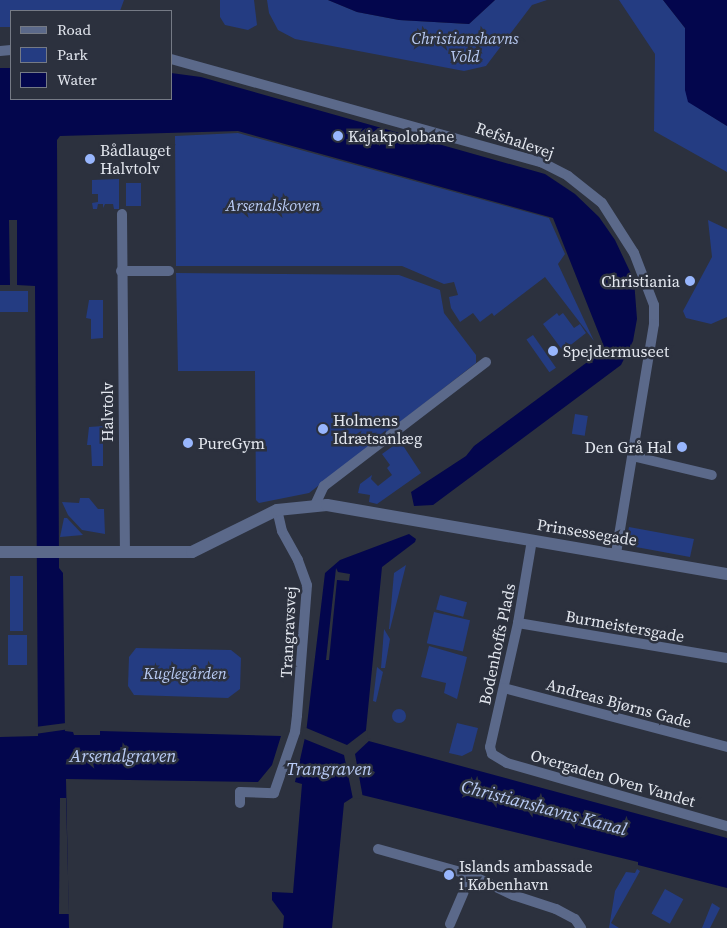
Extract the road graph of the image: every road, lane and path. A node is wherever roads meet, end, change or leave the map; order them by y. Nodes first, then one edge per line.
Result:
1 (172, 59) edge
2 (122, 214) dead end
3 (170, 270) dead end
4 (121, 271) junction
5 (486, 362) dead end
6 (632, 456) junction
7 (712, 475) dead end
8 (315, 505) junction
9 (277, 510) junction
10 (532, 540) junction
11 (0, 552) edge
12 (125, 553) junction
13 (616, 553) junction
14 (727, 574) edge
15 (518, 623) junction
16 (727, 658) edge
17 (504, 688) junction
18 (727, 747) edge
19 (492, 754) joint
20 (240, 803) dead end
21 (727, 826) edge
22 (378, 849) dead end
23 (471, 875) junction
24 (450, 924) dead end
25 (581, 928) edge

1 - 6 street, Refshalevej
2 - 4 street, Halvtolv
3 - 4 street
4 - 12 street, Halvtolv
5 - 8 street
6 - 7 street
6 - 13 street, Refshalevej
8 - 9 street, Prinsessegade
8 - 10 street, Prinsessegade
9 - 12 street, Prinsessegade
9 - 20 street, Trangravsvej
10 - 13 street, Prinsessegade
10 - 15 street, Bodenhoffs Plads
11 - 12 street, Prinsessegade
13 - 14 street, Prinsessegade
15 - 16 street, Burmeistersgade
15 - 17 street, Bodenhoffs Plads
17 - 18 street, Andreas Bjørns Gade
17 - 19 street, Bodenhoffs Plads
19 - 21 street, Overgaden Oven Vandet
22 - 23 street
23 - 24 street
23 - 25 street

